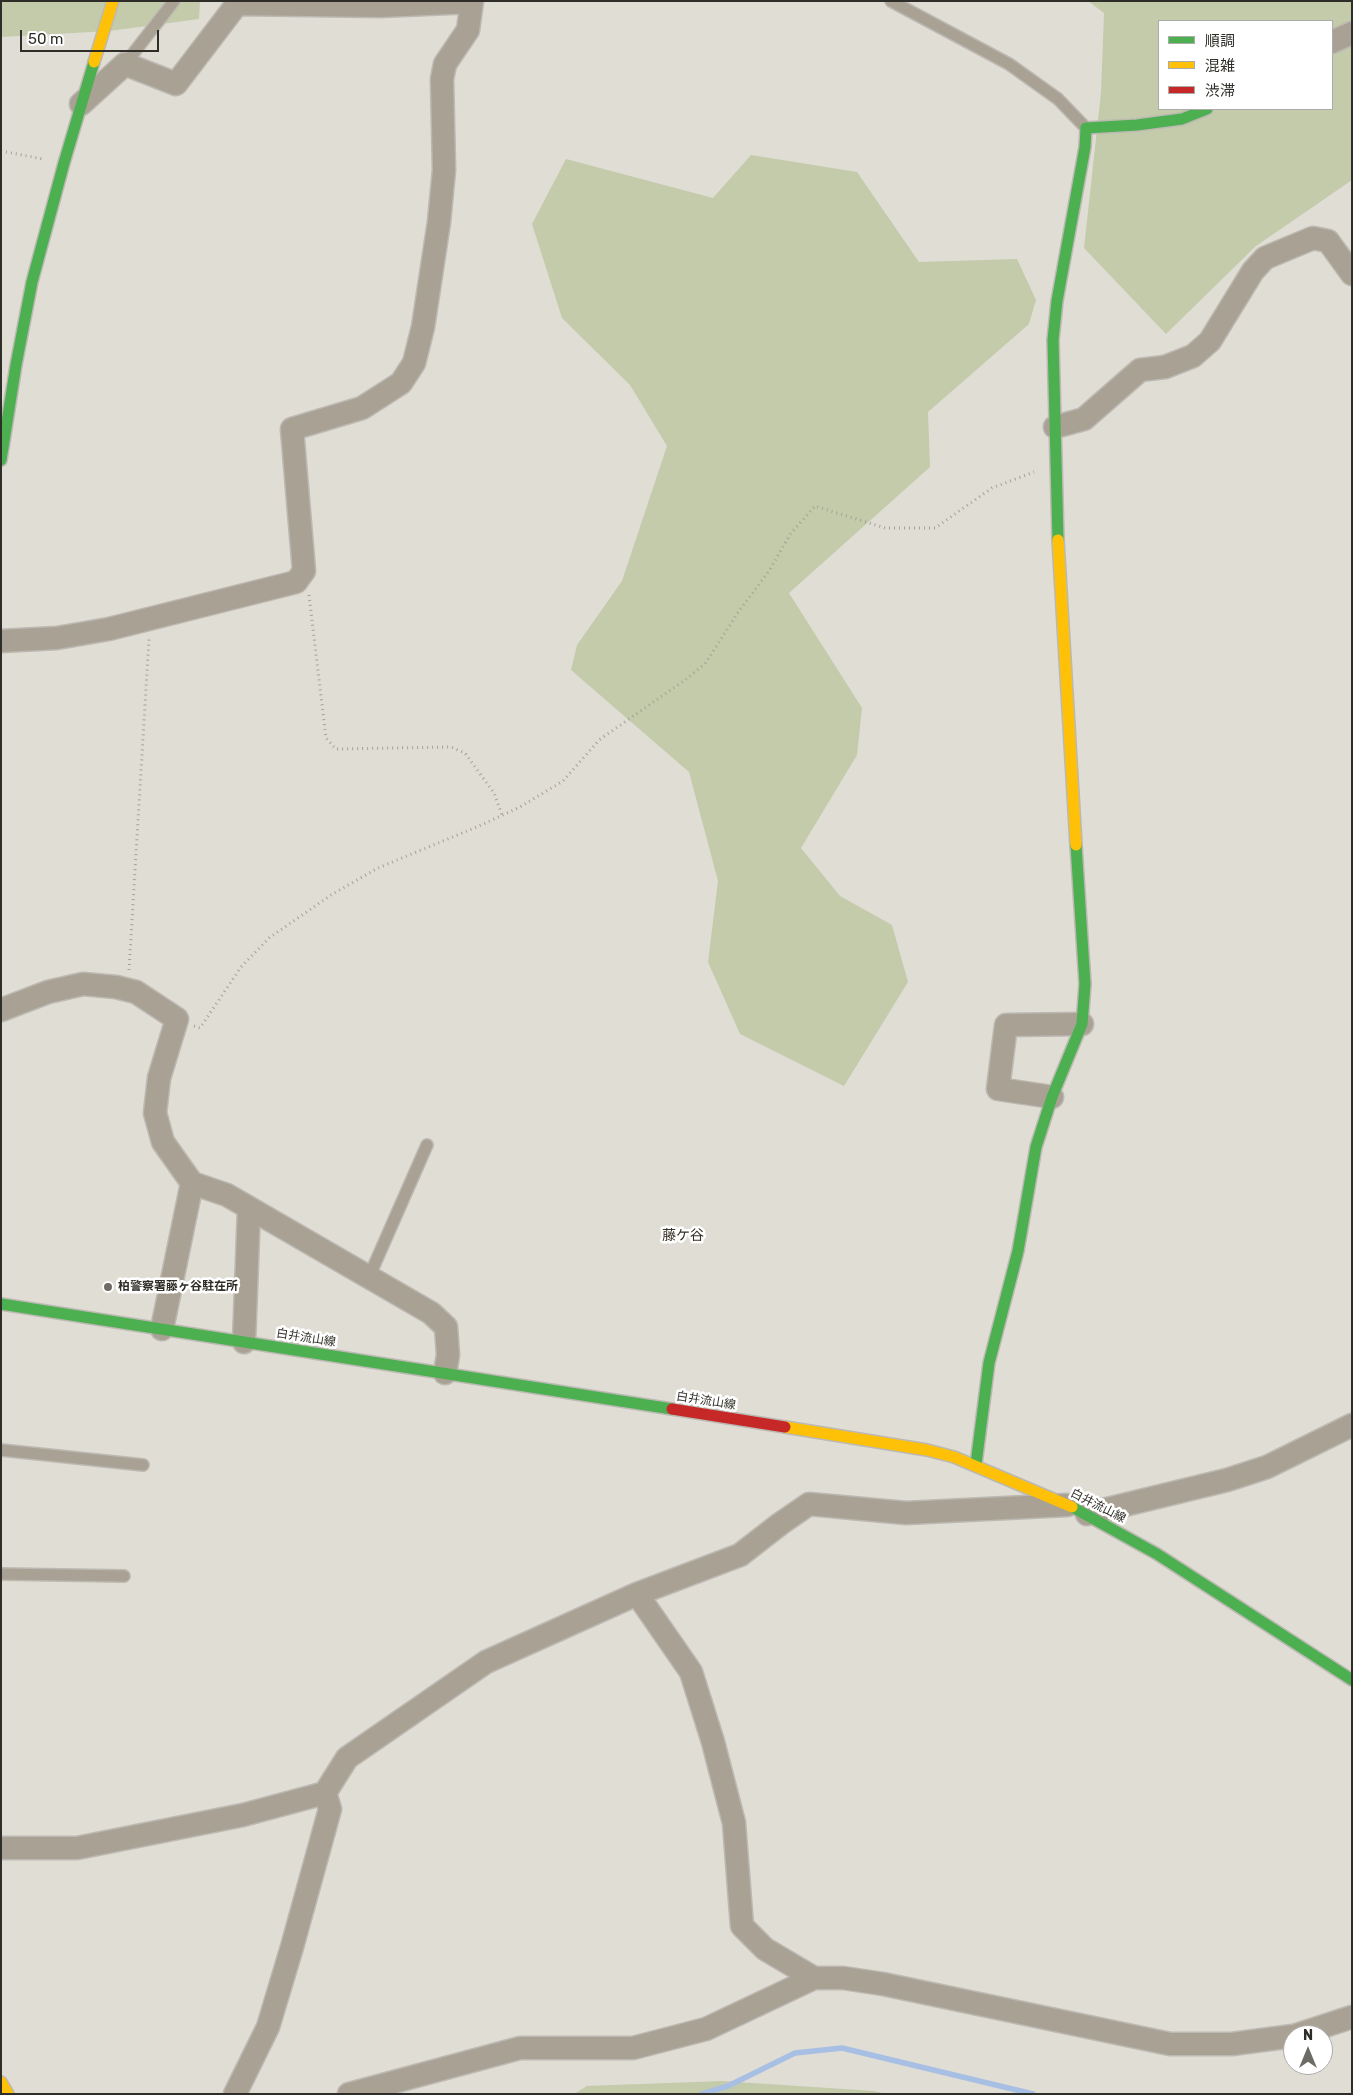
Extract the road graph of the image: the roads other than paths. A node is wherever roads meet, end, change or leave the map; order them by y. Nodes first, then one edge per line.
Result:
1 (113, 1) edge
2 (174, 1) edge
3 (472, 1) edge
4 (891, 1) edge
5 (1352, 33) edge
6 (1333, 42) edge
7 (124, 64) junction
8 (81, 104) junction
9 (1204, 110) edge
10 (1086, 128) junction
11 (1352, 274) edge
12 (1055, 427) junction
13 (1, 460) edge
14 (1, 641) edge
15 (1, 1010) edge
16 (1082, 1024) junction
17 (1052, 1097) junction
18 (427, 1145) dead end
19 (192, 1184) junction
20 (249, 1208) junction
21 (369, 1277) junction
22 (1, 1304) edge
23 (162, 1329) junction
24 (244, 1342) junction
25 (445, 1373) junction
26 (1352, 1425) edge
27 (1, 1450) edge
28 (976, 1464) junction
29 (143, 1465) dead end
30 (1077, 1510) junction
31 (1, 1574) edge
32 (124, 1576) dead end
33 (637, 1594) junction
34 (1352, 1680) edge
35 (325, 1793) junction
36 (1, 1848) edge
37 (814, 1978) junction
38 (1352, 2017) edge
39 (1328, 2025) edge
40 (1283, 2037) edge
41 (1, 2082) edge
42 (8, 2094) edge
43 (235, 2094) edge
44 (349, 2094) edge

1 - 8 street
2 - 7 lane
3 - 7 street
3 - 14 street
4 - 10 lane
5 - 6 street
7 - 8 street
8 - 13 street
9 - 10 street
10 - 12 street
11 - 12 street
12 - 16 street
15 - 19 street
16 - 17 street
16 - 17 street
17 - 28 street
18 - 21 lane
19 - 20 street
19 - 23 street
20 - 21 street
20 - 24 street
21 - 25 street
22 - 23 street, 白井流山線
23 - 24 street, 白井流山線
24 - 25 street, 白井流山線
25 - 28 street, 白井流山線
26 - 30 street
27 - 29 lane
28 - 30 street, 白井流山線
30 - 33 street
30 - 34 street, 白井流山線
31 - 32 lane
33 - 35 street
33 - 37 street
35 - 36 street
35 - 43 street
37 - 40 street
37 - 44 street
38 - 39 street
41 - 42 street

